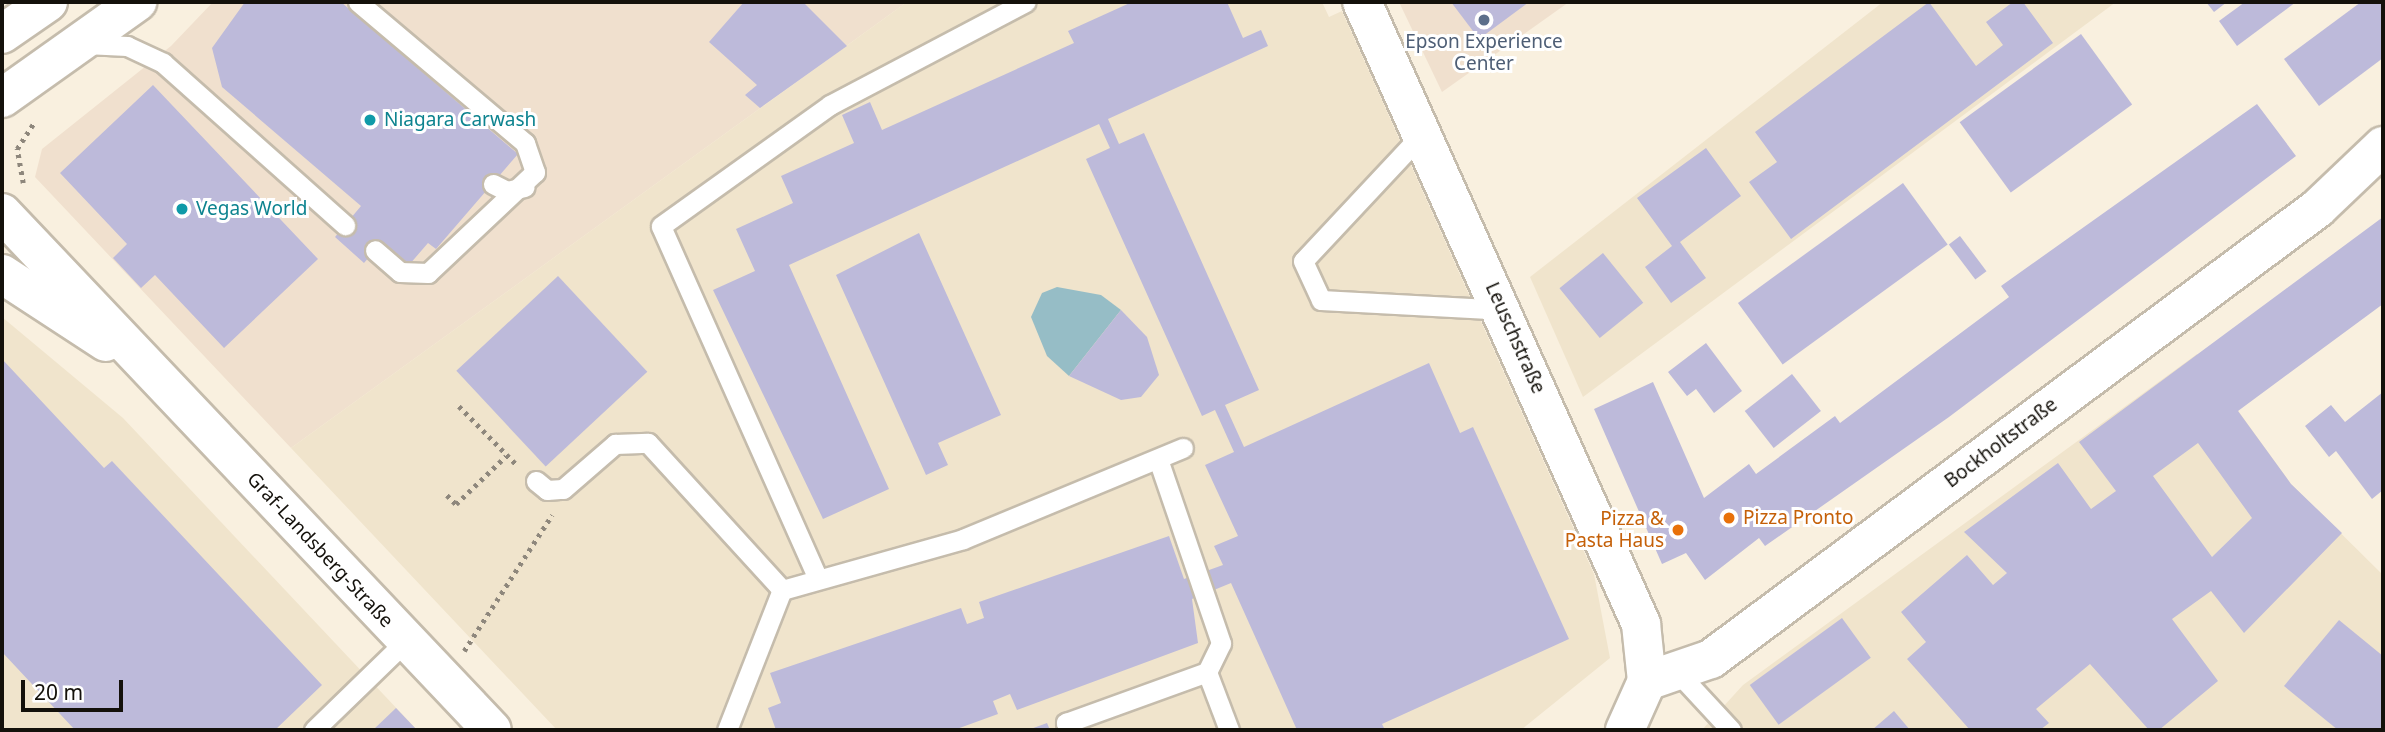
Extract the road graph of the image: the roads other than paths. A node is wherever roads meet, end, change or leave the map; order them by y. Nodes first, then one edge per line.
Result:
1 (48, 2) edge
2 (137, 2) edge
3 (359, 2) edge
4 (1025, 2) edge
5 (1362, 2) edge
6 (2, 34) edge
7 (84, 44) junction
8 (2, 98) edge
9 (1422, 134) junction
10 (2383, 146) edge
11 (494, 184) dead end
12 (526, 187) junction
13 (2, 213) edge
14 (345, 225) dead end
15 (376, 250) dead end
16 (2, 274) edge
17 (1503, 310) junction
18 (149, 369) junction
19 (1183, 448) dead end
20 (1158, 458) junction
21 (536, 481) road end
22 (818, 579) junction
23 (782, 590) junction
24 (406, 641) junction
25 (1207, 672) junction
26 (1664, 678) junction
27 (314, 730) edge
28 (492, 730) edge
29 (727, 730) edge
30 (1069, 730) edge
31 (1229, 730) edge
32 (1626, 730) edge
33 (1731, 730) edge

1 - 6 street
2 - 7 street
3 - 12 lane
4 - 22 lane
5 - 9 street, Leuschstraße
7 - 8 street
7 - 14 lane
9 - 17 street, Leuschstraße
9 - 17 lane
10 - 26 street, Bockholtstraße
11 - 12 lane
12 - 15 lane
13 - 18 street, Graf-Landsberg-Straße
16 - 18 street, Graf-Landsberg-Straße
17 - 26 street, Leuschstraße
18 - 24 street, Graf-Landsberg-Straße
19 - 20 lane
20 - 22 lane
20 - 25 lane
21 - 23 lane
22 - 23 lane
23 - 29 lane
24 - 27 lane
24 - 28 street, Graf-Landsberg-Straße
25 - 30 lane
25 - 31 lane
26 - 32 street
26 - 33 lane

